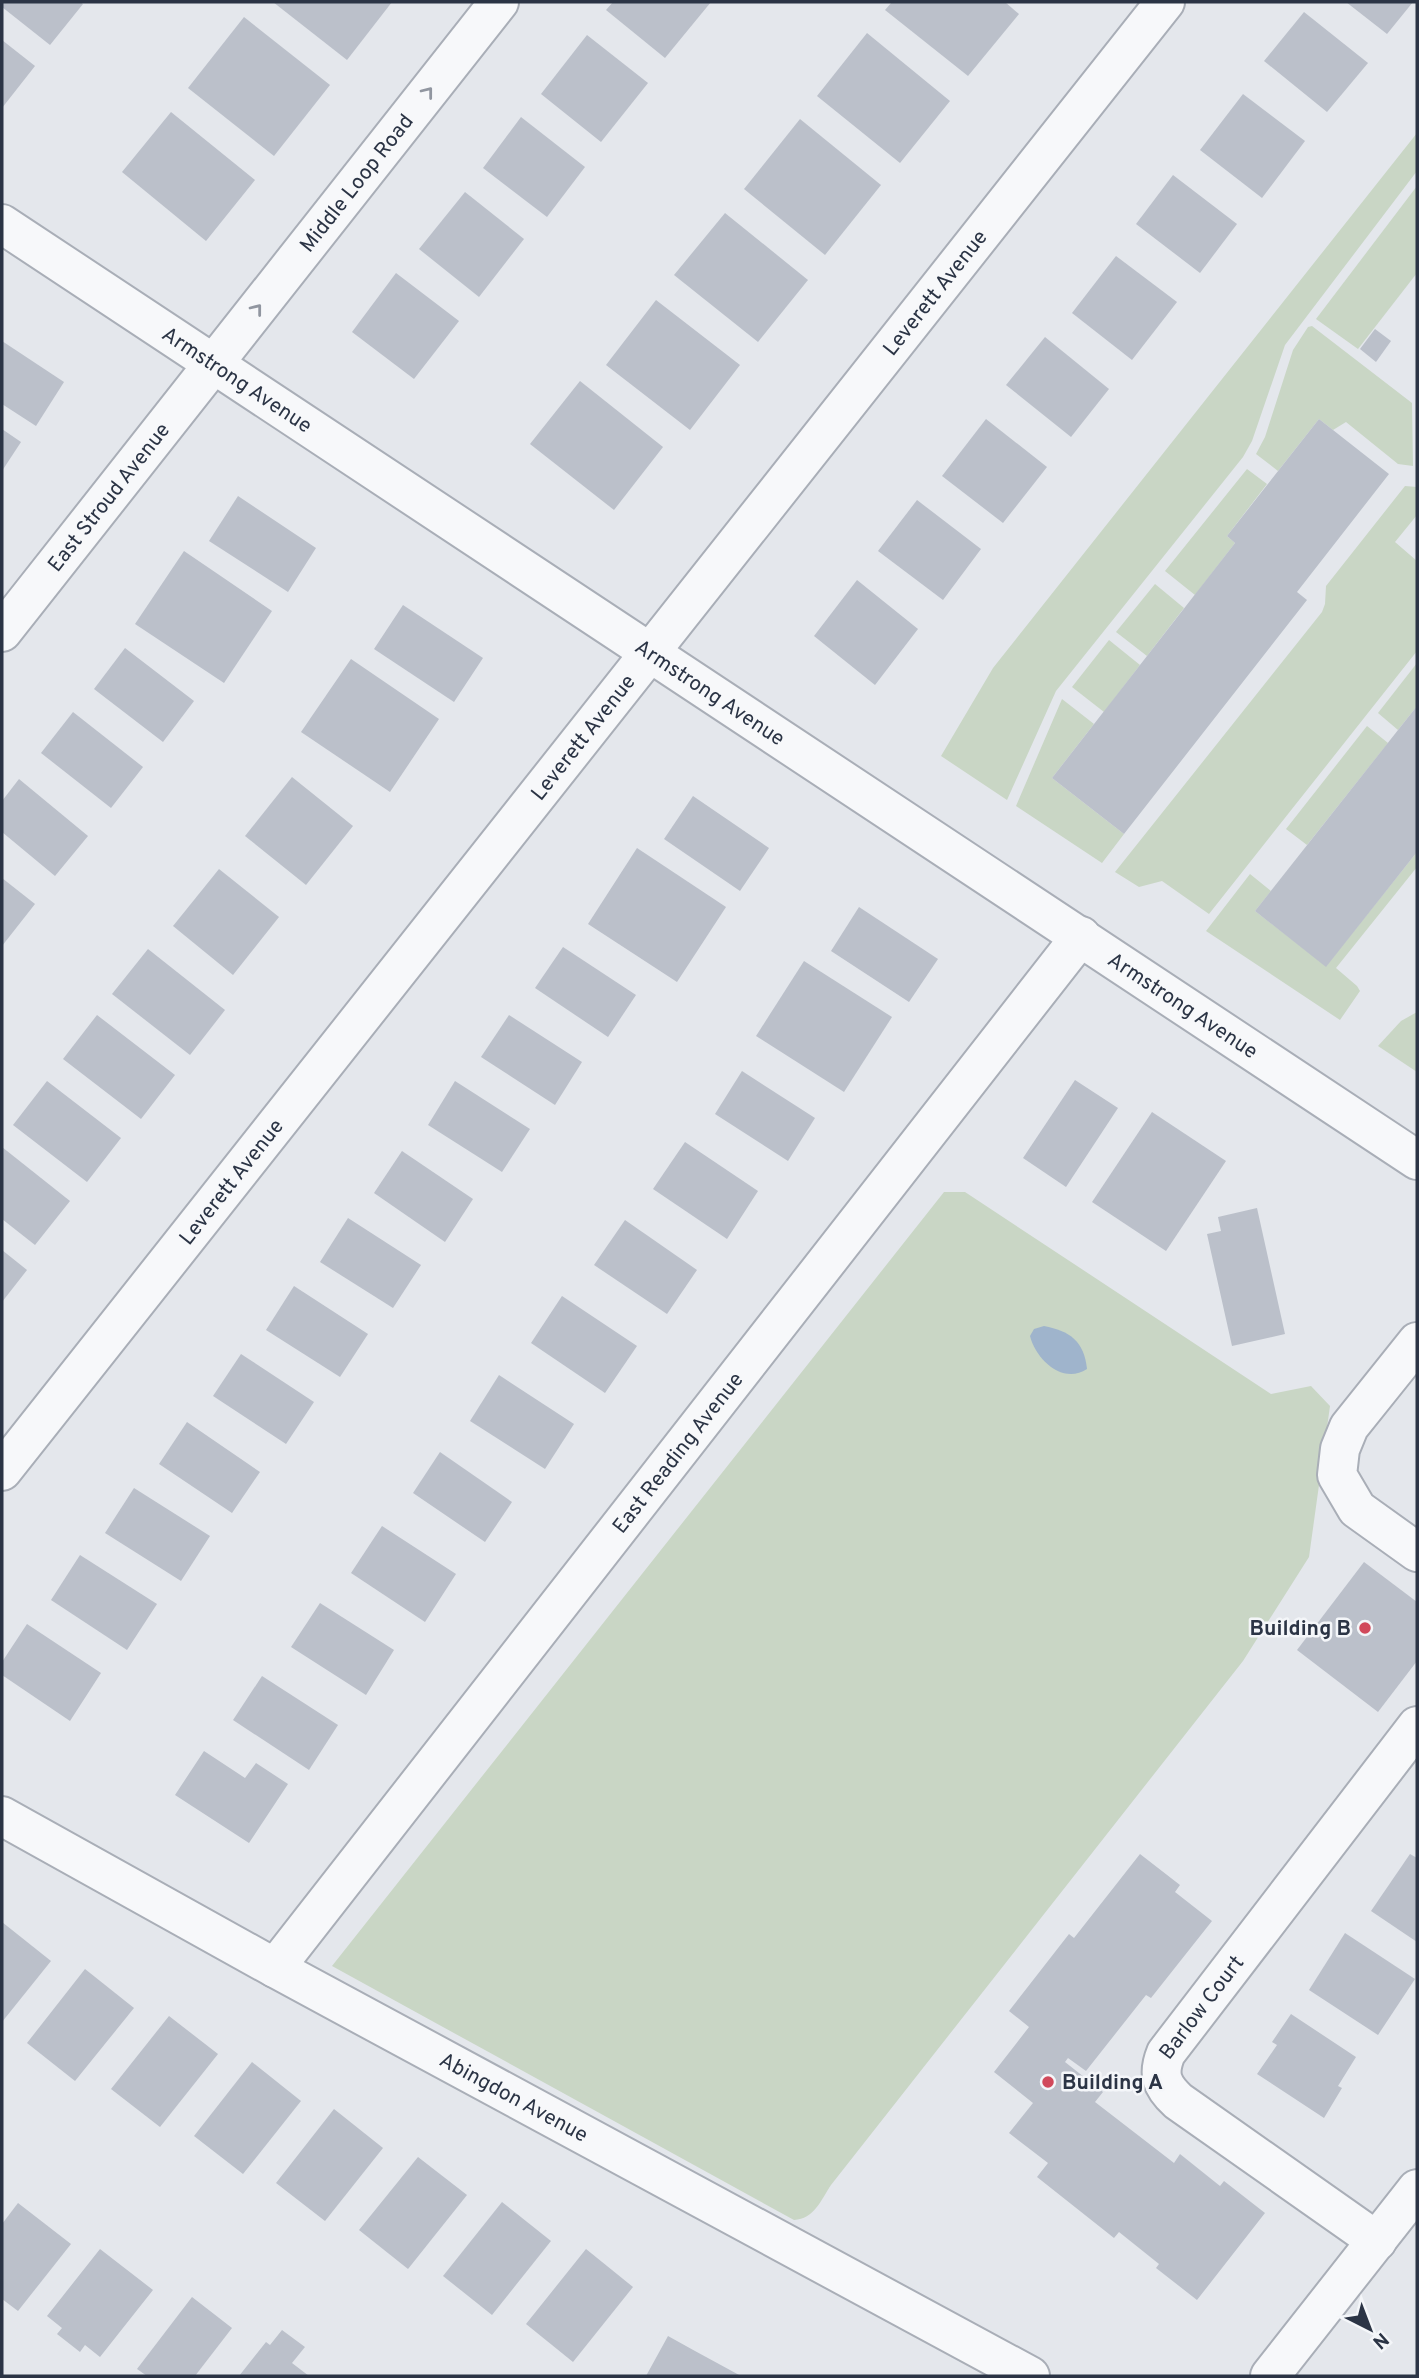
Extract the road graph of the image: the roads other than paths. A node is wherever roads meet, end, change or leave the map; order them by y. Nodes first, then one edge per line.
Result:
1 (499, 2) edge
2 (1165, 2) edge
3 (2, 223) edge
4 (215, 363) junction
5 (2, 632) edge
6 (650, 652) junction
7 (1081, 936) junction
8 (1417, 1160) edge
9 (1417, 1342) edge
10 (2, 1471) edge
11 (1417, 1552) edge
12 (1417, 1726) edge
13 (2, 1816) edge
14 (275, 1968) junction
15 (1417, 2189) edge
16 (1377, 2241) junction
17 (1030, 2376) edge
18 (1270, 2376) edge

4 -> 1 street, Middle Loop Road
2 - 6 street, Leverett Avenue
3 - 4 street, Armstrong Avenue
4 - 5 street, East Stroud Avenue
4 - 6 street, Armstrong Avenue
6 - 7 street, Armstrong Avenue
6 - 10 street, Leverett Avenue
7 - 8 street, Armstrong Avenue
7 - 14 street, East Reading Avenue
9 - 11 street
12 - 16 street, Barlow Court
13 - 14 street, Abingdon Avenue
14 - 17 street, Abingdon Avenue
15 - 16 street
16 - 18 street

